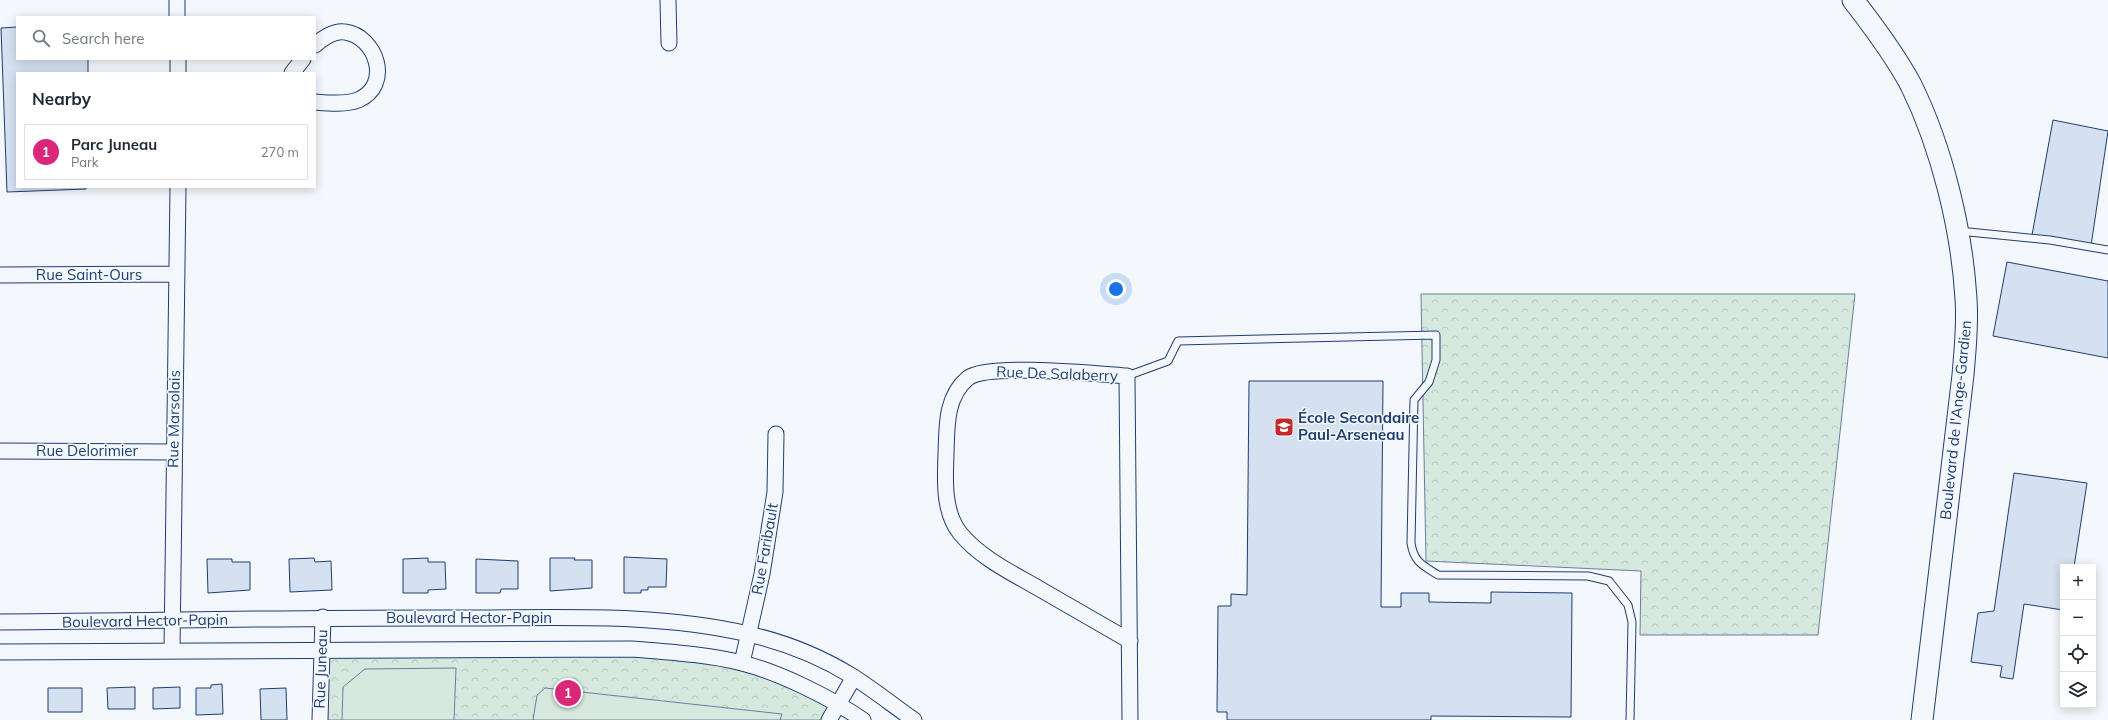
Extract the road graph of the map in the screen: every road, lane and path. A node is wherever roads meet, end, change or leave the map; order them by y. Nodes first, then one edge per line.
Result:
1 (176, 0) edge
2 (668, 0) edge
3 (1853, 0) edge
4 (177, 16) edge
5 (669, 43) dead end
6 (316, 44) edge
7 (178, 60) edge
8 (302, 60) edge
9 (178, 72) edge
10 (293, 72) edge
11 (316, 102) edge
12 (178, 188) edge
13 (1956, 231) junction
14 (2108, 250) edge
15 (177, 274) junction
16 (0, 275) edge
17 (1127, 376) junction
18 (776, 434) dead end
19 (0, 451) edge
20 (173, 452) junction
21 (323, 617) junction
22 (172, 621) junction
23 (0, 622) edge
24 (750, 634) junction
25 (1130, 641) junction
26 (172, 650) junction
27 (0, 652) edge
28 (320, 652) junction
29 (742, 663) junction
30 (854, 677) junction
31 (838, 703) junction
32 (320, 720) edge
33 (829, 720) edge
34 (863, 720) edge
35 (914, 720) edge
36 (1130, 720) edge
37 (1630, 720) edge
38 (1922, 720) edge

1 - 4 street
2 - 5 street
3 - 13 main road, Boulevard de l'Ange-Gardien
6 - 11 street
7 - 9 street
8 - 10 street
12 - 15 street, Rue Marsolais
13 - 14 lane
13 - 38 main road, Boulevard de l'Ange-Gardien
15 - 16 street, Rue Saint-Ours
15 - 20 street, Rue Marsolais
17 - 25 street, Rue De Salaberry
17 - 25 street, Rue De Salaberry
17 - 37 lane
18 - 24 street, Rue Faribault
19 - 20 street, Rue Delorimier
20 - 22 street, Rue Marsolais
21 - 22 street, Boulevard Hector-Papin
21 - 24 street, Boulevard Hector-Papin
21 - 28 street, Rue Juneau
22 - 23 street, Boulevard Hector-Papin
22 - 26 street, Rue Marsolais
24 - 29 street, Rue Faribault
24 - 30 street, Boulevard Hector-Papin
25 - 36 street, Rue De Salaberry
26 - 27 street, Boulevard Hector-Papin
26 - 28 street, Boulevard Hector-Papin
28 - 29 street, Boulevard Hector-Papin
28 - 32 street, Rue Juneau
29 - 31 street, Boulevard Hector-Papin
30 - 31 street
30 - 35 street, Boulevard Hector-Papin
31 - 33 street
31 - 34 street, Boulevard Hector-Papin

